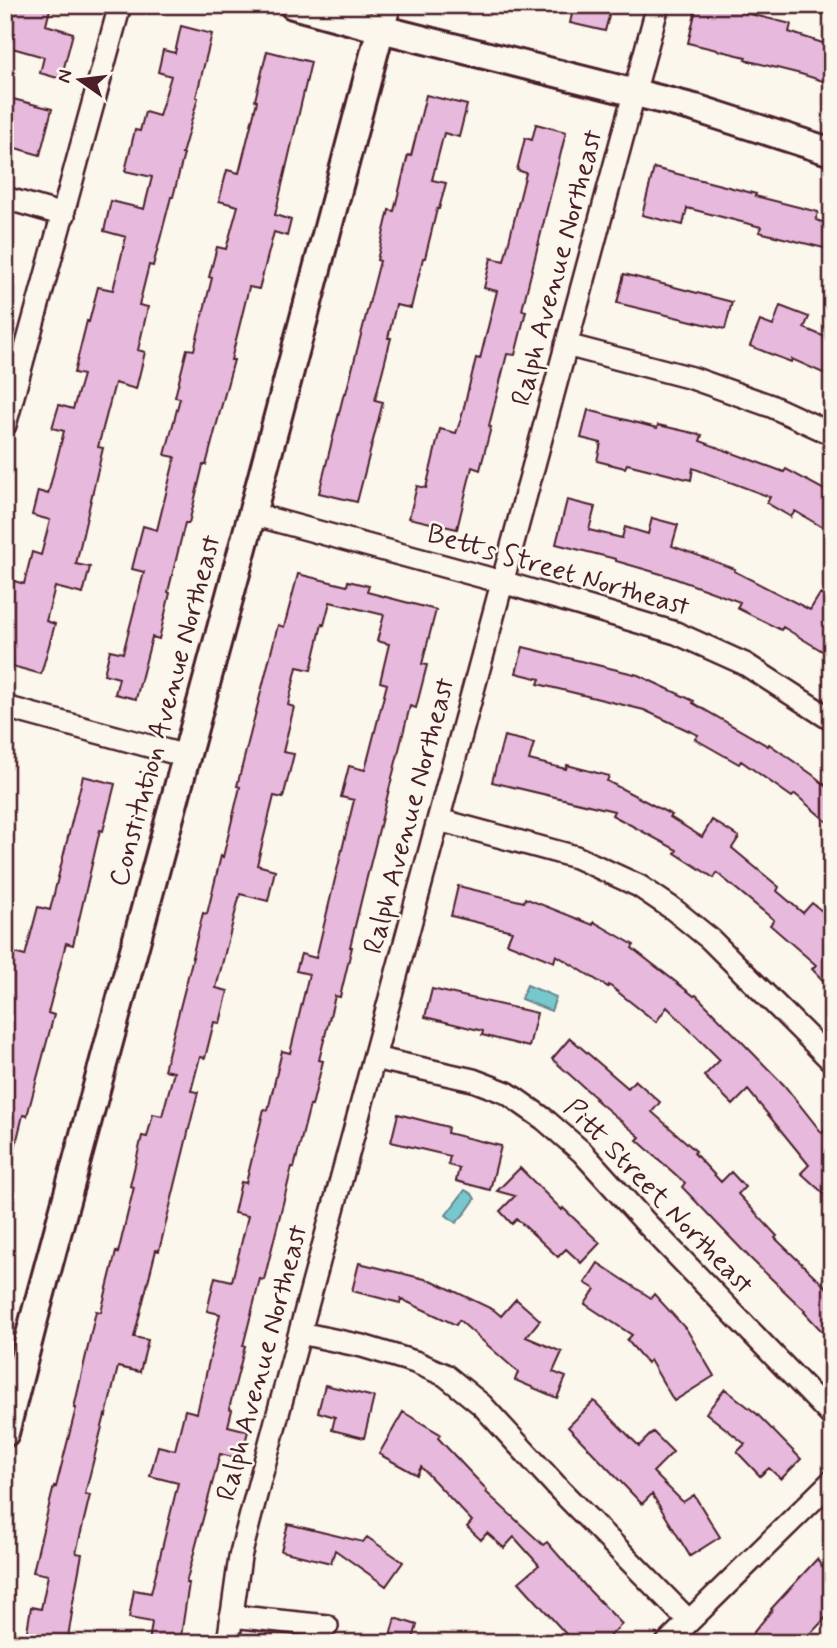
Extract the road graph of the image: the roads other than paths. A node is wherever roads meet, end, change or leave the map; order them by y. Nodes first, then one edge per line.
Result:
1 (120, 5) edge
2 (293, 5) edge
3 (658, 5) edge
4 (384, 17) edge
5 (635, 93) junction
6 (832, 152) edge
7 (5, 198) edge
8 (64, 215) junction
9 (566, 345) junction
10 (5, 425) edge
11 (832, 434) edge
12 (252, 514) junction
13 (502, 582) junction
14 (5, 707) edge
15 (832, 720) edge
16 (186, 756) junction
17 (439, 820) junction
18 (374, 1058) junction
19 (832, 1061) edge
20 (300, 1333) junction
21 (832, 1416) edge
22 (5, 1433) edge
23 (832, 1481) edge
24 (231, 1616) junction
25 (689, 1621) junction
26 (327, 1626) dead end
27 (228, 1643) edge
28 (667, 1643) edge

1 - 8 street
2 - 4 street
3 - 5 street, Ralph Avenue Northeast
4 - 5 street
4 - 12 street, Constitution Avenue Northeast
5 - 6 street
5 - 9 street, Ralph Avenue Northeast
7 - 8 street
8 - 10 street
9 - 11 street
9 - 13 street, Ralph Avenue Northeast
12 - 13 street, Betts Street Northeast
12 - 16 street, Constitution Avenue Northeast
13 - 15 street, Betts Street Northeast
13 - 17 street, Ralph Avenue Northeast
14 - 16 street
16 - 22 street, Constitution Avenue Northeast
17 - 18 street, Ralph Avenue Northeast
17 - 19 street
18 - 20 street, Ralph Avenue Northeast
18 - 21 street, Pitt Street Northeast
20 - 24 street, Ralph Avenue Northeast
20 - 25 street
23 - 25 street
24 - 26 street
24 - 27 street, Ralph Avenue Northeast
25 - 28 street

